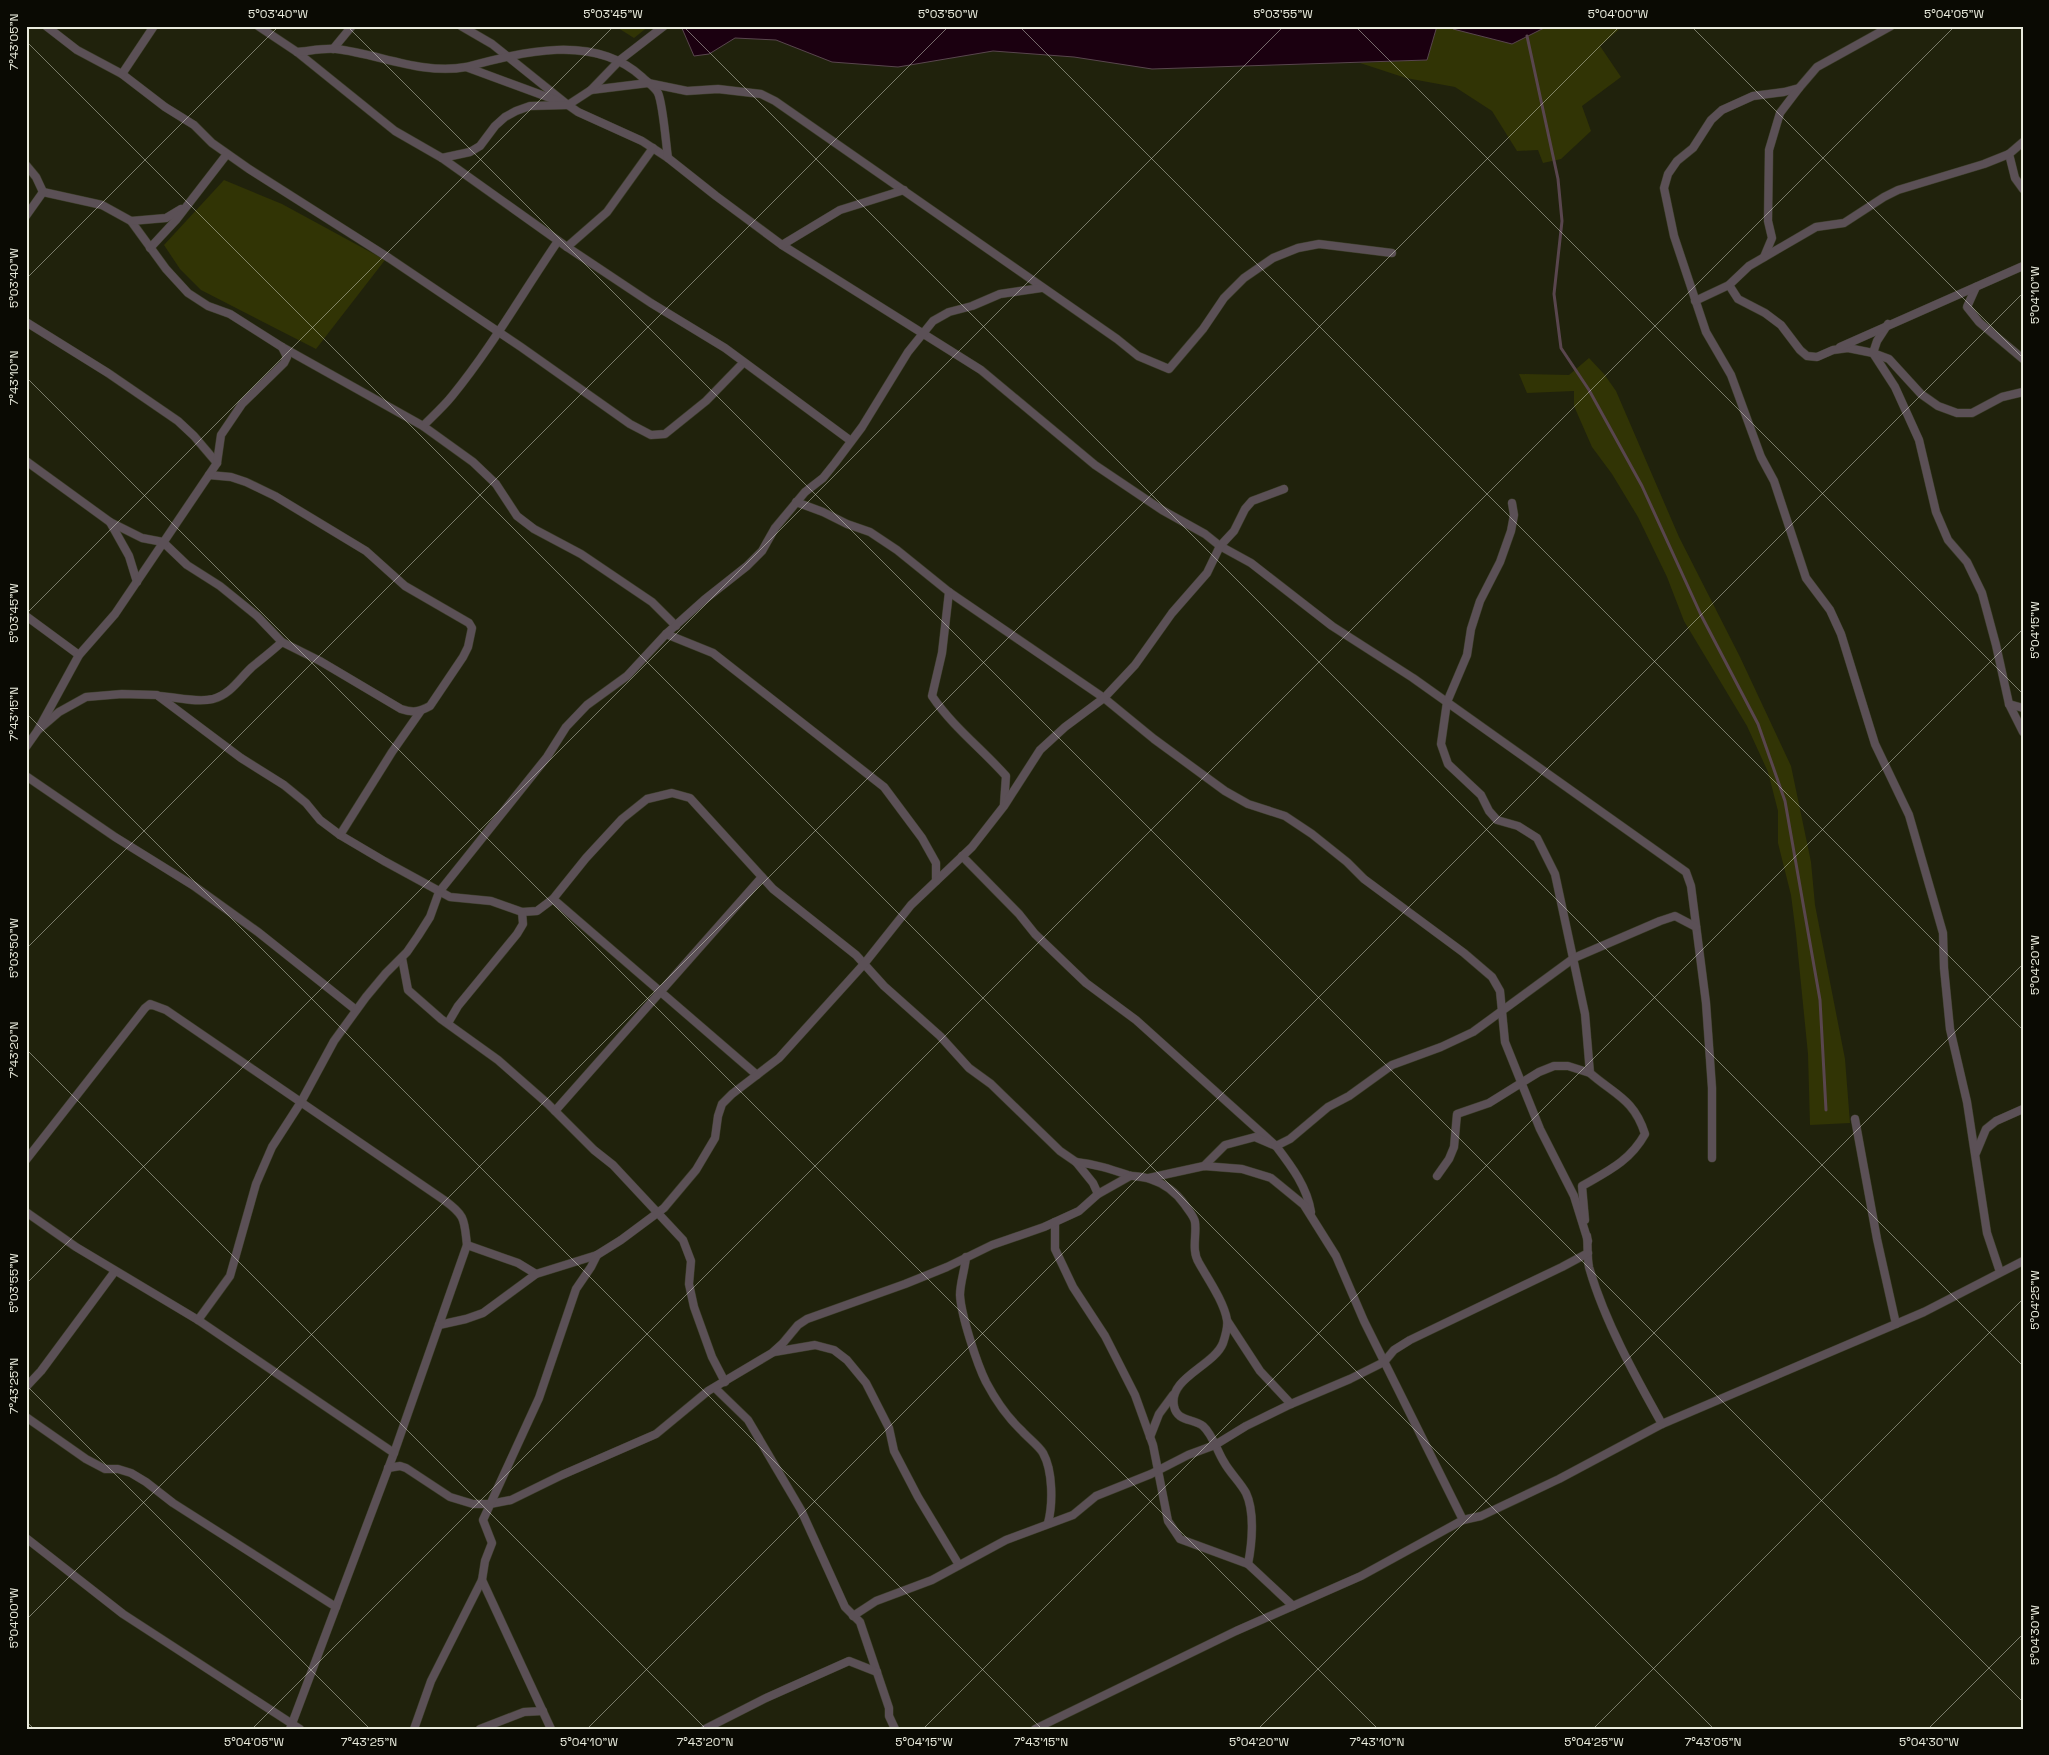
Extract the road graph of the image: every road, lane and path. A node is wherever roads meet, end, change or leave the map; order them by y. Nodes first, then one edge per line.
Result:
1 (46, 26) edge
2 (154, 26) edge
3 (258, 26) edge
4 (352, 26) edge
5 (462, 26) edge
6 (664, 26) edge
7 (1891, 26) edge
8 (333, 49) junction
9 (297, 52) junction
10 (508, 56) junction
11 (620, 60) junction
12 (466, 67) junction
13 (122, 74) junction
14 (648, 83) junction
15 (1799, 88) junction
16 (591, 90) junction
17 (568, 105) junction
18 (2023, 142) edge
19 (653, 148) junction
20 (227, 154) junction
21 (2009, 154) junction
22 (442, 158) junction
23 (668, 158) junction
24 (26, 165) edge
25 (2023, 189) edge
26 (904, 190) junction
27 (43, 192) junction
28 (187, 205) junction
29 (26, 216) edge
30 (131, 221) junction
31 (558, 241) junction
32 (782, 245) junction
33 (567, 247) junction
34 (150, 248) junction
35 (1392, 253) dead end
36 (1764, 257) junction
37 (2023, 266) edge
38 (1729, 286) junction
39 (1976, 287) junction
40 (1041, 288) junction
41 (1694, 301) junction
42 (26, 322) edge
43 (1888, 324) junction
44 (498, 333) junction
45 (923, 334) junction
46 (282, 347) junction
47 (1833, 350) junction
48 (1873, 353) junction
49 (2023, 359) edge
50 (743, 363) junction
51 (2023, 392) edge
52 (423, 426) junction
53 (851, 441) junction
54 (26, 461) edge
55 (217, 463) junction
56 (209, 475) junction
57 (1284, 489) dead end
58 (796, 502) junction
59 (1512, 503) dead end
60 (110, 522) junction
61 (163, 542) junction
62 (1220, 546) junction
63 (137, 582) junction
64 (949, 592) junction
65 (26, 616) edge
66 (676, 626) junction
67 (666, 634) junction
68 (282, 642) junction
69 (79, 655) junction
70 (157, 695) junction
71 (1104, 698) junction
72 (1447, 702) junction
73 (2009, 704) junction
74 (2023, 708) edge
75 (420, 712) junction
76 (38, 730) junction
77 (2023, 732) edge
78 (26, 747) edge
79 (26, 776) edge
80 (1004, 806) junction
81 (340, 835) junction
82 (962, 856) junction
83 (762, 877) junction
84 (936, 881) junction
85 (439, 892) junction
86 (553, 899) junction
87 (522, 912) junction
88 (1696, 926) junction
89 (402, 958) junction
90 (1574, 958) junction
91 (864, 964) junction
92 (660, 991) junction
93 (356, 1010) junction
94 (1502, 1010) junction
95 (448, 1023) junction
96 (1590, 1073) junction
97 (757, 1075) junction
98 (1522, 1082) junction
99 (301, 1102) junction
100 (2023, 1109) edge
101 (554, 1110) junction
102 (1855, 1119) dead end
103 (1276, 1146) junction
104 (1975, 1155) junction
105 (1712, 1158) dead end
106 (26, 1160) edge
107 (1076, 1162) junction
108 (1204, 1166) junction
109 (1130, 1176) junction
110 (1437, 1176) dead end
111 (1149, 1178) junction
112 (1098, 1194) junction
113 (26, 1212) edge
114 (658, 1213) junction
115 (1313, 1219) junction
116 (1054, 1222) junction
117 (1588, 1241) junction
118 (467, 1245) junction
119 (1588, 1253) junction
120 (597, 1255) junction
121 (966, 1257) junction
122 (2023, 1261) edge
123 (115, 1271) junction
124 (2000, 1272) junction
125 (536, 1274) junction
126 (198, 1320) junction
127 (1228, 1322) junction
128 (1896, 1324) junction
129 (439, 1325) junction
130 (772, 1353) junction
131 (1384, 1362) junction
132 (725, 1382) junction
133 (26, 1387) edge
134 (715, 1388) junction
135 (1176, 1391) junction
136 (1291, 1404) junction
137 (26, 1417) edge
138 (1662, 1424) junction
139 (1150, 1437) junction
140 (1215, 1445) junction
141 (394, 1453) junction
142 (388, 1468) junction
143 (1158, 1470) junction
144 (490, 1504) junction
145 (1463, 1520) junction
146 (1048, 1524) junction
147 (26, 1538) edge
148 (1248, 1564) junction
149 (959, 1565) junction
150 (482, 1580) junction
151 (1293, 1606) junction
152 (336, 1608) junction
153 (853, 1616) junction
154 (877, 1672) junction
155 (543, 1711) junction
156 (291, 1727) edge
157 (300, 1729) edge
158 (414, 1729) edge
159 (480, 1729) edge
160 (551, 1729) edge
161 (705, 1729) edge
162 (895, 1729) edge
163 (1035, 1729) edge

1 - 13 street
2 - 13 street
3 - 9 street
4 - 8 street
5 - 10 street
6 - 11 street
7 - 15 street
8 - 9 street
8 - 12 street
9 - 22 street
10 - 11 street
10 - 12 street
10 - 17 street
11 - 14 street
11 - 16 street
12 - 17 street
13 - 20 street
14 - 16 street
14 - 23 street
14 - 26 street
15 - 36 street
15 - 41 street
16 - 17 street
17 - 19 street
17 - 22 street
18 - 21 street
19 - 23 street
19 - 33 street
20 - 28 street
20 - 44 street
21 - 25 street
21 - 36 street
22 - 31 street
23 - 32 street
24 - 27 street
26 - 32 street
26 - 40 street
27 - 29 street
27 - 30 street
28 - 30 street
28 - 34 street
30 - 34 street
31 - 33 street
31 - 44 street
32 - 45 street
33 - 50 street
34 - 46 street
35 - 40 street
36 - 38 street
37 - 39 street
38 - 41 street
38 - 47 street
39 - 43 street
39 - 49 street
40 - 45 street
41 - 104 street
42 - 55 street
43 - 47 street
43 - 48 street
44 - 50 street
44 - 52 street
45 - 53 street
45 - 62 street
46 - 52 street
46 - 55 street
47 - 48 street
48 - 51 street
48 - 73 street
50 - 53 street
52 - 66 street
53 - 58 street
54 - 60 street
55 - 56 street
56 - 61 street
56 - 75 street
57 - 62 street
58 - 64 street
58 - 66 street
59 - 72 street
60 - 61 street
60 - 63 street
61 - 63 street
61 - 68 street
62 - 71 street
62 - 72 street
63 - 69 street
64 - 71 street
64 - 80 street
65 - 69 street
66 - 67 street
67 - 84 street
67 - 85 street
68 - 70 street
68 - 75 street
69 - 76 street
70 - 76 street
70 - 81 street
71 - 80 street
71 - 94 street
72 - 88 street
72 - 90 street
73 - 74 street
73 - 77 street
75 - 81 street
76 - 78 street
79 - 93 street
80 - 82 street
81 - 85 street
82 - 84 street
82 - 103 street
83 - 86 street
83 - 91 street
83 - 92 street
84 - 91 street
85 - 87 street
85 - 89 street
86 - 87 street
86 - 92 street
87 - 95 street
88 - 90 street
88 - 105 street
89 - 93 street
89 - 95 street
90 - 94 street
90 - 96 street
91 - 97 street
91 - 107 street
92 - 97 street
92 - 101 street
93 - 99 street
94 - 98 street
94 - 103 street
95 - 101 street
96 - 98 street
96 - 117 street
97 - 114 street
98 - 110 street
98 - 117 street
99 - 106 street
99 - 118 street
99 - 126 street
100 - 104 street
101 - 114 street
102 - 128 street
103 - 108 street
103 - 115 street
104 - 124 street
107 - 109 street
107 - 112 street
108 - 111 street
108 - 115 street
109 - 111 street
109 - 112 street
111 - 127 street
112 - 116 street
113 - 123 street
114 - 120 street
114 - 132 street
115 - 131 street
116 - 121 street
116 - 139 street
117 - 119 street
118 - 125 street
118 - 129 street
119 - 131 street
119 - 138 street
120 - 125 street
120 - 144 street
121 - 130 street
121 - 146 street
122 - 124 street
123 - 126 street
123 - 133 street
124 - 128 street
125 - 129 street
126 - 141 street
127 - 135 street
127 - 136 street
128 - 138 street
129 - 141 street
130 - 132 street
130 - 149 street
131 - 136 street
131 - 145 street
132 - 134 street
134 - 144 street
134 - 153 street
135 - 139 street
135 - 140 street
136 - 140 street
137 - 152 street
138 - 145 street
139 - 143 street
140 - 143 street
140 - 148 street
141 - 142 street
142 - 144 street
142 - 152 street
143 - 146 street
143 - 148 street
144 - 150 street
145 - 151 street
146 - 149 street
147 - 156 street
148 - 151 street
149 - 153 street
150 - 155 street
150 - 158 street
151 - 163 street
152 - 156 street
153 - 154 street
154 - 161 street
154 - 162 street
155 - 159 street
155 - 160 street
156 - 157 street

